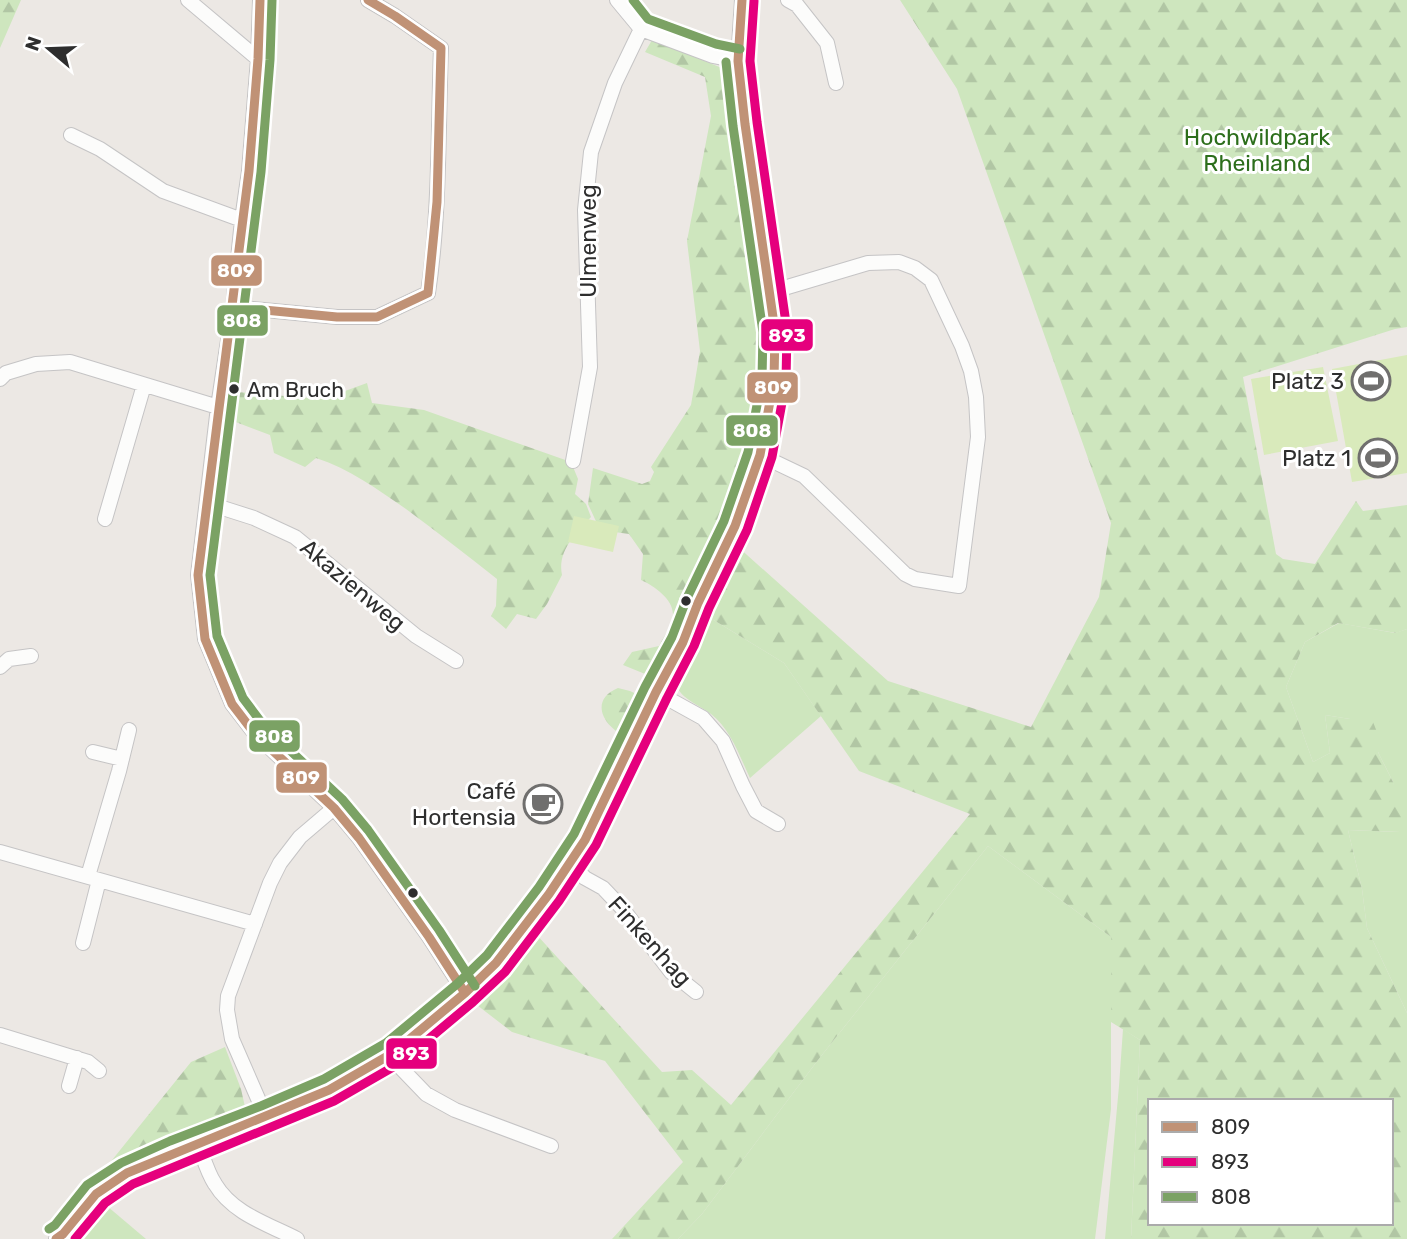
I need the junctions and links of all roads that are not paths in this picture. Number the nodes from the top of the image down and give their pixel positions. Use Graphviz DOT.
graph roads {
  1 [pos="188,0"];
  2 [pos="260,0"];
  3 [pos="368,0"];
  4 [pos="617,0"];
  5 [pos="742,0"];
  6 [pos="788,0"];
  7 [pos="641,29"];
  8 [pos="258,59"];
  9 [pos="738,61"];
  10 [pos="836,83"];
  11 [pos="71,135"];
  12 [pos="242,220"];
  13 [pos="769,290"];
  14 [pos="233,307"];
  15 [pos="0,379"];
  16 [pos="144,385"];
  17 [pos="218,407"];
  18 [pos="760,455"];
  19 [pos="573,461"];
  20 [pos="207,503"];
  21 [pos="105,519"];
  22 [pos="31,656"];
  23 [pos="456,661"];
  24 [pos="0,667"];
  25 [pos="656,692"];
  26 [pos="129,730"];
  27 [pos="93,752"];
  28 [pos="122,759"];
  29 [pos="334,808"];
  30 [pos="778,824"];
  31 [pos="0,852"];
  32 [pos="571,864"];
  33 [pos="94,878"];
  34 [pos="255,924"];
  35 [pos="83,943"];
  36 [pos="696,992"];
  37 [pos="465,993"];
  38 [pos="0,1035"];
  39 [pos="393,1053"];
  40 [pos="77,1058"];
  41 [pos="99,1071"];
  42 [pos="69,1086"];
  43 [pos="266,1117"];
  44 [pos="198,1143"];
  45 [pos="551,1146"];
  46 [pos="60,1237"];
  47 [pos="298,1239"];
  1 -- 8 [label="street"];
  2 -- 8 [label="street"];
  3 -- 14 [label="street"];
  4 -- 7 [label="street"];
  5 -- 9 [label="street"];
  6 -- 10 [label="street"];
  7 -- 9 [label="street"];
  7 -- 19 [label="street, Ulmenweg"];
  8 -- 12 [label="street"];
  9 -- 13 [label="street"];
  11 -- 12 [label="street"];
  12 -- 14 [label="street"];
  13 -- 18 [label="street"];
  13 -- 18 [label="street"];
  14 -- 17 [label="street"];
  15 -- 16 [label="street"];
  16 -- 17 [label="street"];
  16 -- 21 [label="street"];
  17 -- 20 [label="street"];
  18 -- 25 [label="street"];
  20 -- 23 [label="street, Akazienweg"];
  20 -- 29 [label="street"];
  22 -- 24 [label="street"];
  25 -- 30 [label="street"];
  25 -- 32 [label="street"];
  26 -- 28 [label="street"];
  27 -- 28 [label="street"];
  28 -- 33 [label="street"];
  29 -- 34 [label="street"];
  29 -- 37 [label="street"];
  31 -- 33 [label="street"];
  32 -- 36 [label="street, Finkenhag"];
  32 -- 37 [label="street"];
  33 -- 34 [label="street"];
  33 -- 35 [label="street"];
  34 -- 43 [label="street"];
  37 -- 39 [label="street"];
  38 -- 40 [label="street"];
  39 -- 43 [label="street"];
  39 -- 45 [label="street"];
  40 -- 41 [label="street"];
  40 -- 42 [label="street"];
  43 -- 44 [label="street"];
  44 -- 46 [label="street"];
  44 -- 47 [label="street"];
}
